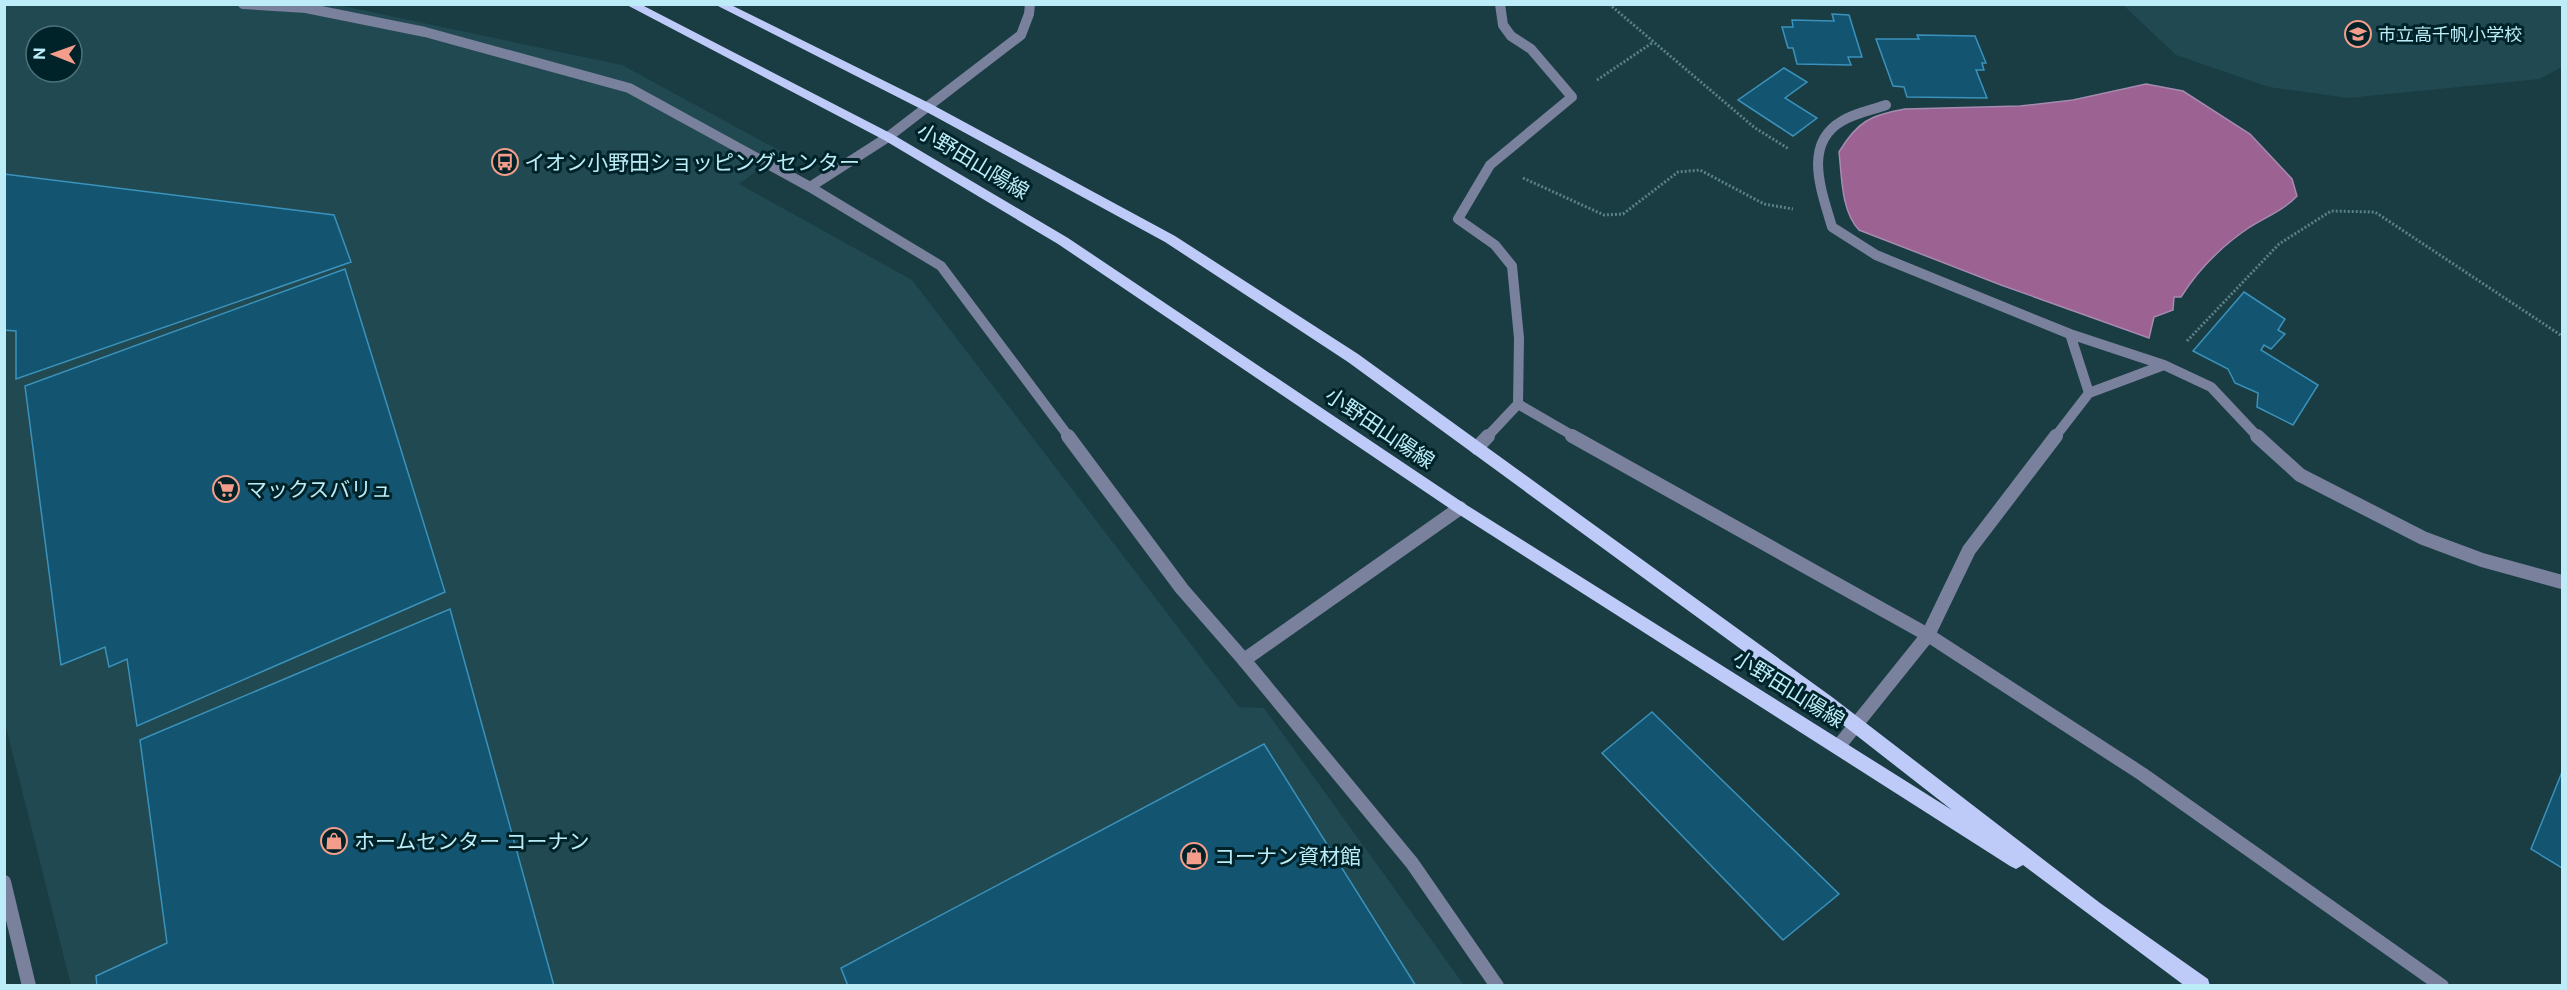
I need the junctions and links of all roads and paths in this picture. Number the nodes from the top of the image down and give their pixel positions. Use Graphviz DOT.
graph roads {
  1 [pos="243,4"];
  2 [pos="630,4"];
  3 [pos="719,4"];
  4 [pos="1030,4"];
  5 [pos="1500,4"];
  6 [pos="1609,4"];
  7 [pos="1652,43"];
  8 [pos="1572,97"];
  9 [pos="1886,105"];
  10 [pos="927,107"];
  11 [pos="888,137"];
  12 [pos="1815,160"];
  13 [pos="1490,165"];
  14 [pos="810,187"];
  15 [pos="1829,215"];
  16 [pos="2070,333"];
  17 [pos="2562,336"];
  18 [pos="2164,365"];
  19 [pos="2089,393"];
  20 [pos="1518,404"];
  21 [pos="1477,448"];
  22 [pos="1460,508"];
  23 [pos="2562,582"];
  24 [pos="1928,635"];
  25 [pos="1244,660"];
  26 [pos="1854,724"];
  27 [pos="1838,747"];
  28 [pos="4,882"];
  29 [pos="2094,909"];
  30 [pos="29,986"];
  31 [pos="1497,986"];
  32 [pos="2201,986"];
  33 [pos="2442,986"];
  1 -- 14 [label="street"];
  2 -- 11 [label="main road, 小野田山陽線"];
  3 -- 10 [label="main road, 小野田山陽線"];
  4 -- 10 [label="street"];
  5 -- 8 [label="street"];
  6 -- 7 [label="path"];
  7 -- 8 [label="path"];
  7 -- 12 [label="path"];
  8 -- 13 [label="street"];
  9 -- 12 [label="street"];
  10 -- 11 [label="street"];
  10 -- 21 [label="main road, 小野田山陽線"];
  11 -- 14 [label="street"];
  11 -- 22 [label="main road, 小野田山陽線"];
  12 -- 15 [label="street"];
  13 -- 15 [label="path"];
  13 -- 20 [label="street"];
  14 -- 25 [label="street"];
  15 -- 16 [label="street"];
  16 -- 18 [label="street"];
  16 -- 19 [label="street"];
  17 -- 18 [label="path"];
  18 -- 19 [label="street"];
  18 -- 23 [label="street"];
  19 -- 24 [label="street"];
  20 -- 21 [label="street"];
  20 -- 24 [label="street"];
  21 -- 26 [label="main road, 小野田山陽線"];
  22 -- 25 [label="street"];
  22 -- 27 [label="main road, 小野田山陽線"];
  24 -- 26 [label="street"];
  24 -- 33 [label="street"];
  25 -- 31 [label="street"];
  26 -- 27 [label="street"];
  26 -- 29 [label="main road, 小野田山陽線"];
  27 -- 29 [label="main road, 小野田山陽線"];
  28 -- 30 [label="street"];
  29 -- 32 [label="main road, 小野田山陽線"];
}
